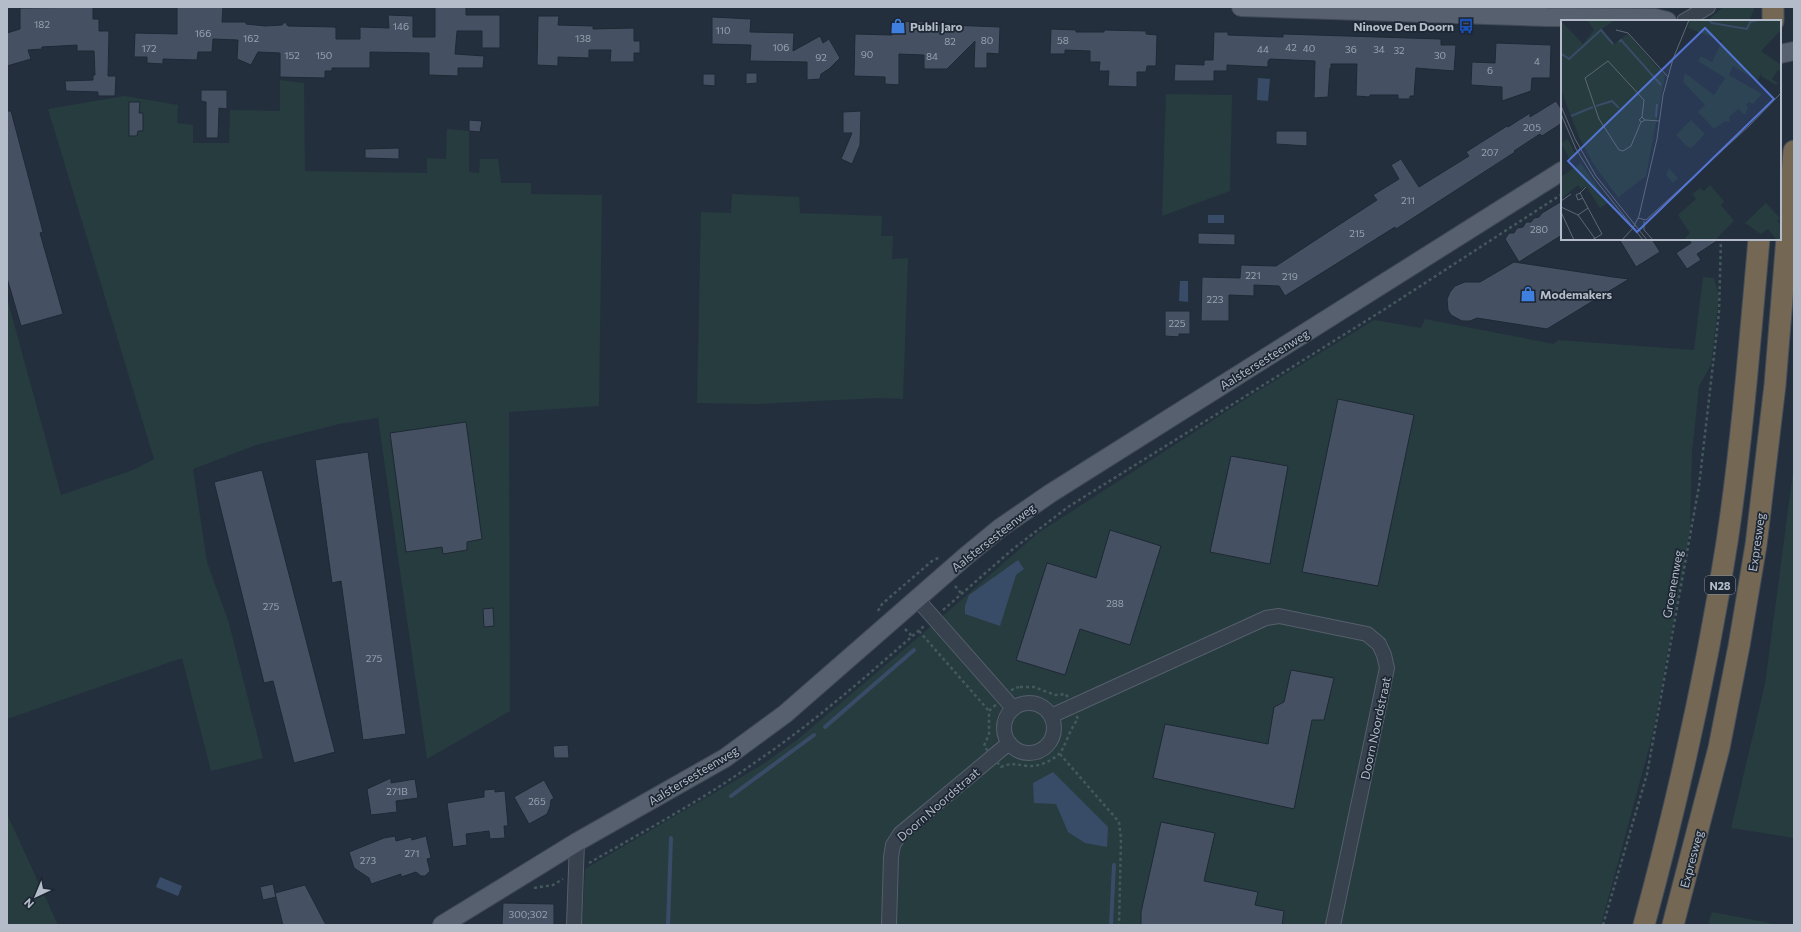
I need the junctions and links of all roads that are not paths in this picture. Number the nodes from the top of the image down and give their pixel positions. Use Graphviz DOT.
graph roads {
  1 [pos="1241,7"];
  2 [pos="1708,7"];
  3 [pos="1773,7"];
  4 [pos="1663,20"];
  5 [pos="1686,20"];
  6 [pos="1773,20"];
  7 [pos="1794,51"];
  8 [pos="1781,54"];
  9 [pos="1794,151"];
  10 [pos="1561,172"];
  11 [pos="1759,240"];
  12 [pos="918,600"];
  13 [pos="1008,703"];
  14 [pos="1051,716"];
  15 [pos="1009,743"];
  16 [pos="577,842"];
  17 [pos="442,925"];
  18 [pos="574,925"];
  19 [pos="889,925"];
  20 [pos="1333,925"];
  21 [pos="1644,925"];
  22 [pos="1673,925"];
  1 -- 4 [label="main road"];
  2 -- 5 [label="street"];
  3 -- 6 [label="highway"];
  7 -- 8 [label="main road"];
  9 -- 22 [label="highway, Expresweg / N28"];
  10 -- 12 [label="main road, Aalstersesteenweg"];
  11 -- 21 [label="highway, N28"];
  12 -- 13 [label="street"];
  12 -- 16 [label="main road, Aalstersesteenweg"];
  13 -- 14 [label="street"];
  13 -- 15 [label="street"];
  14 -- 15 [label="street"];
  14 -- 20 [label="street, Doorn Noordstraat"];
  15 -- 19 [label="street, Doorn Noordstraat"];
  16 -- 17 [label="main road, Aalstersesteenweg"];
  16 -- 18 [label="street"];
}
